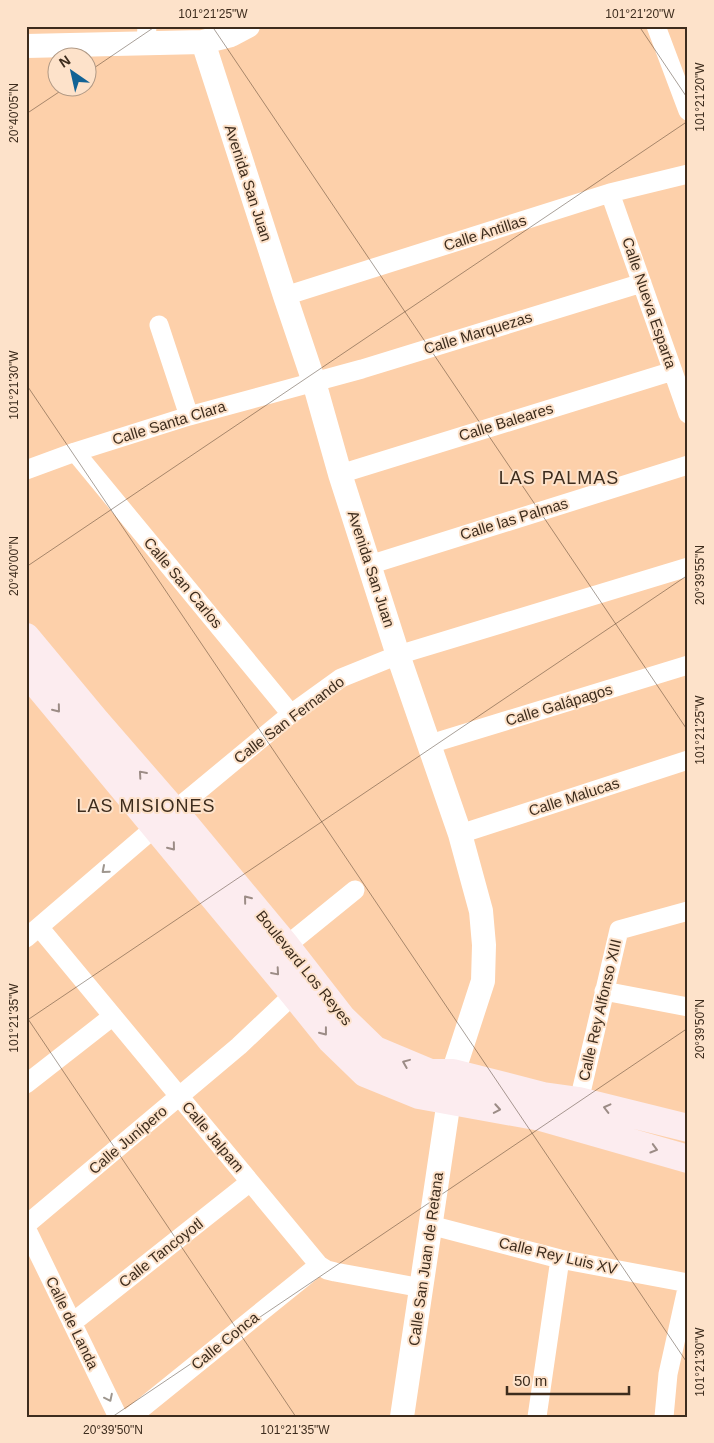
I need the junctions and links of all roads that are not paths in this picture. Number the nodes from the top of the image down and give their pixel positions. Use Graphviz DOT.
graph roads {
  1 [pos="248,26"];
  2 [pos="656,26"];
  3 [pos="147,34"];
  4 [pos="203,42"];
  5 [pos="26,46"];
  6 [pos="688,111"];
  7 [pos="688,174"];
  8 [pos="610,193"];
  9 [pos="642,283"];
  10 [pos="285,296"];
  11 [pos="159,325"];
  12 [pos="672,371"];
  13 [pos="314,382"];
  14 [pos="688,414"];
  15 [pos="189,416"];
  16 [pos="75,452"];
  17 [pos="688,465"];
  18 [pos="26,470"];
  19 [pos="340,474"];
  20 [pos="369,565"];
  21 [pos="688,567"];
  22 [pos="26,637"];
  23 [pos="398,655"];
  24 [pos="688,665"];
  25 [pos="26,671"];
  26 [pos="292,714"];
  27 [pos="430,744"];
  28 [pos="688,760"];
  29 [pos="165,818"];
  30 [pos="460,834"];
  31 [pos="355,890"];
  32 [pos="688,911"];
  33 [pos="33,933"];
  34 [pos="286,946"];
  35 [pos="604,991"];
  36 [pos="294,994"];
  37 [pos="688,1007"];
  38 [pos="112,1016"];
  39 [pos="453,1073"];
  40 [pos="26,1084"];
  41 [pos="180,1097"];
  42 [pos="449,1100"];
  43 [pos="579,1101"];
  44 [pos="688,1128"];
  45 [pos="688,1158"];
  46 [pos="250,1182"];
  47 [pos="430,1225"];
  48 [pos="26,1226"];
  49 [pos="560,1259"];
  50 [pos="319,1265"];
  51 [pos="688,1284"];
  52 [pos="422,1288"];
  53 [pos="72,1323"];
  54 [pos="118,1417"];
  55 [pos="132,1417"];
  56 [pos="402,1417"];
  57 [pos="537,1417"];
  58 [pos="664,1417"];
  1 -- 4 [label="street"];
  2 -- 6 [label="street"];
  3 -- 4 [label="street"];
  3 -- 5 [label="street"];
  4 -- 10 [label="street, Avenida San Juan"];
  7 -- 8 [label="street, Calle Antillas"];
  8 -- 9 [label="street, Calle Nueva Esparta"];
  8 -- 10 [label="street, Calle Antillas"];
  9 -- 12 [label="street, Calle Nueva Esparta"];
  9 -- 13 [label="street, Calle Marquezas"];
  10 -- 13 [label="street, Avenida San Juan"];
  11 -- 15 [label="street"];
  12 -- 14 [label="street, Calle Nueva Esparta"];
  12 -- 19 [label="street, Calle Baleares"];
  13 -- 15 [label="street, Calle Santa Clara"];
  13 -- 19 [label="street, Avenida San Juan"];
  15 -- 16 [label="street, Calle Santa Clara"];
  16 -- 18 [label="street, Calle Santa Clara"];
  16 -- 26 [label="street, Calle San Carlos"];
  17 -- 20 [label="street, Calle las Palmas"];
  19 -- 20 [label="street, Avenida San Juan"];
  20 -- 23 [label="street, Avenida San Juan"];
  21 -- 23 [label="street, Calle San Fernando"];
  29 -- 22 [label="main road, Boulevard Los Reyes, one-way"];
  23 -- 26 [label="street, Calle San Fernando"];
  23 -- 27 [label="street, Avenida San Juan"];
  24 -- 27 [label="street, Calle Galápagos"];
  25 -- 29 [label="main road, Boulevard Los Reyes, one-way"];
  26 -- 29 [label="street, Calle San Fernando"];
  27 -- 30 [label="street, Avenida San Juan"];
  28 -- 30 [label="street, Calle Malucas"];
  29 -- 33 [label="street, Calle San Fernando, one-way"];
  34 -- 29 [label="main road, Boulevard Los Reyes, one-way"];
  29 -- 36 [label="main road, Boulevard Los Reyes, one-way"];
  30 -- 39 [label="street, Avenida San Juan"];
  31 -- 34 [label="street"];
  32 -- 35 [label="street, Calle Rey Alfonso XIII"];
  33 -- 38 [label="street, Calle Jalpam"];
  39 -- 34 [label="main road, Boulevard Los Reyes, one-way"];
  35 -- 37 [label="street"];
  35 -- 43 [label="street, Calle Rey Alfonso XIII"];
  36 -- 41 [label="street, Calle Junípero"];
  36 -- 42 [label="main road, Boulevard Los Reyes, one-way"];
  38 -- 40 [label="street"];
  38 -- 41 [label="street, Calle Jalpam"];
  39 -- 42 [label="street, Avenida San Juan"];
  39 -- 43 [label="main road, Boulevard Los Reyes"];
  41 -- 46 [label="street, Calle Jalpam"];
  41 -- 48 [label="street, Calle Junípero"];
  42 -- 45 [label="main road, Boulevard Los Reyes, one-way"];
  42 -- 47 [label="street, Calle San Juan de Retana"];
  44 -- 43 [label="main road, Boulevard Los Reyes, one-way"];
  46 -- 50 [label="street, Calle Jalpam"];
  46 -- 53 [label="street, Calle Tancoyotl"];
  47 -- 49 [label="street, Calle Rey Luis XV"];
  47 -- 52 [label="street, Calle San Juan de Retana"];
  48 -- 53 [label="street, Calle de Landa"];
  49 -- 51 [label="street, Calle Rey Luis XV"];
  49 -- 57 [label="street"];
  50 -- 52 [label="street"];
  50 -- 55 [label="street, Calle Conca"];
  51 -- 58 [label="street"];
  52 -- 56 [label="street, Calle San Juan de Retana"];
  53 -- 54 [label="street, Calle de Landa, one-way"];
}
